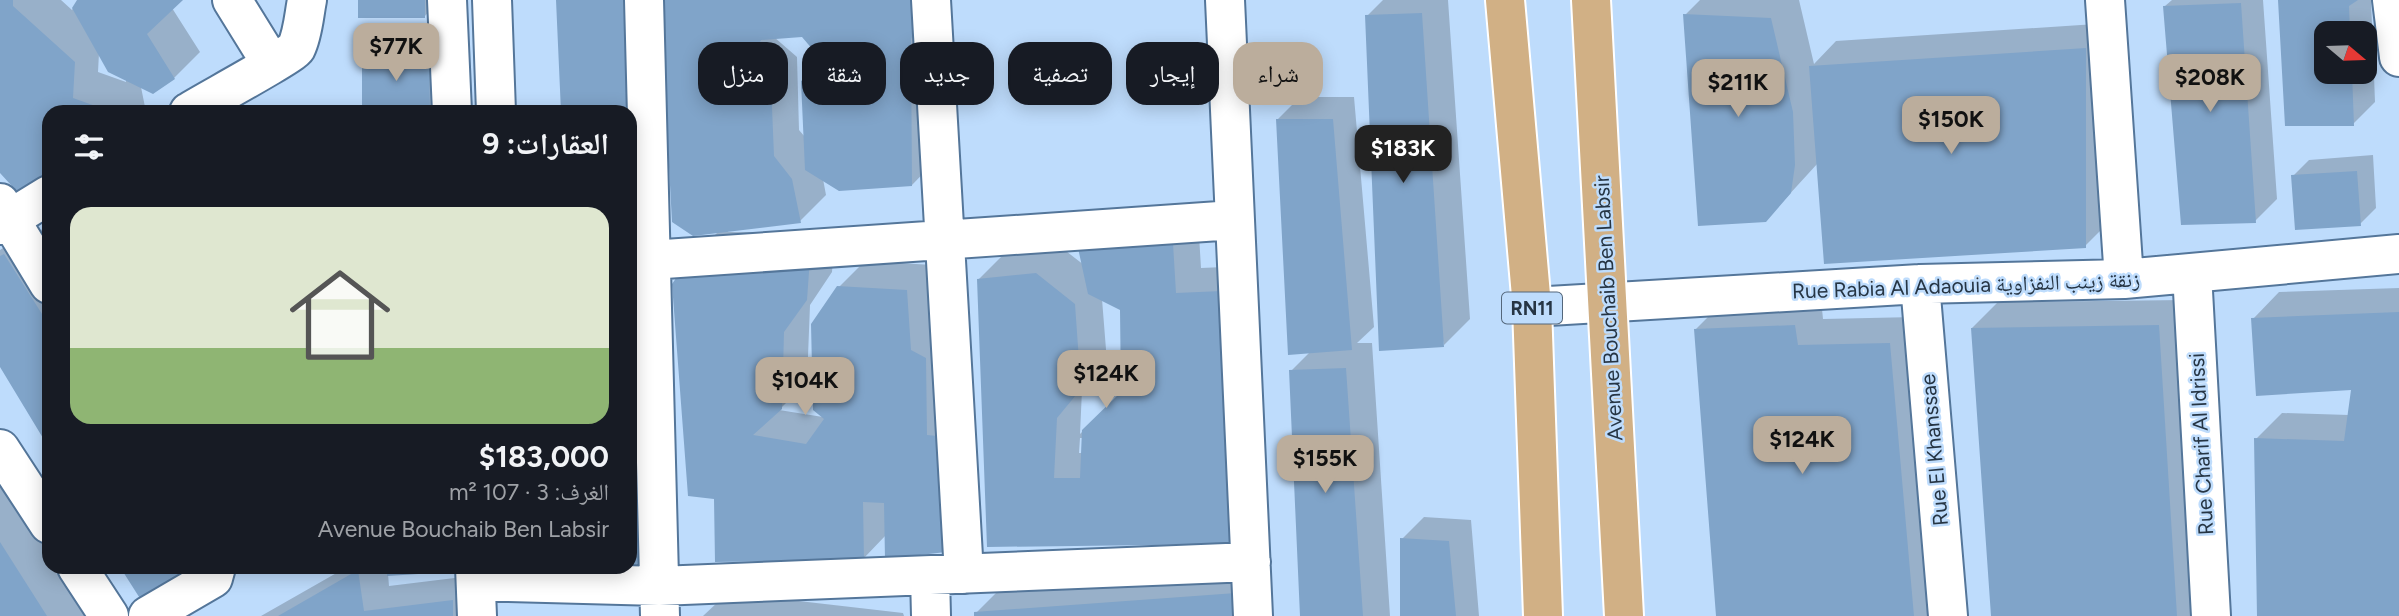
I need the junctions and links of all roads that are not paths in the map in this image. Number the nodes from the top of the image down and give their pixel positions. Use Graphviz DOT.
graph roads {
  1 [pos="232,0"];
  2 [pos="307,0"];
  3 [pos="447,0"];
  4 [pos="492,0"];
  5 [pos="644,0"];
  6 [pos="931,0"];
  7 [pos="1225,0"];
  8 [pos="1505,0"];
  9 [pos="1591,0"];
  10 [pos="2105,0"];
  11 [pos="2392,0"];
  12 [pos="2399,57"];
  13 [pos="271,63"];
  14 [pos="201,105"];
  15 [pos="453,105"];
  16 [pos="496,105"];
  17 [pos="42,198"];
  18 [pos="3,216"];
  19 [pos="1234,220"];
  20 [pos="944,238"];
  21 [pos="2399,254"];
  22 [pos="650,260"];
  23 [pos="2192,273"];
  24 [pos="42,274"];
  25 [pos="2124,279"];
  26 [pos="1920,284"];
  27 [pos="1609,302"];
  28 [pos="1532,307"];
  29 [pos="0,449"];
  30 [pos="42,513"];
  31 [pos="1251,562"];
  32 [pos="82,574"];
  33 [pos="214,574"];
  34 [pos="947,575"];
  35 [pos="476,588"];
  36 [pos="514,589"];
  37 [pos="659,601"];
  38 [pos="109,616"];
  39 [pos="148,616"];
  40 [pos="931,616"];
  41 [pos="1253,616"];
  42 [pos="1543,616"];
  43 [pos="1625,616"];
  44 [pos="1948,616"];
  45 [pos="2211,616"];
  1 -- 13 [label="street"];
  2 -- 13 [label="street"];
  3 -- 15 [label="street"];
  4 -- 16 [label="street"];
  5 -- 22 [label="street"];
  6 -- 20 [label="street"];
  7 -- 19 [label="street"];
  8 -- 28 [label="main road, RN11"];
  9 -- 27 [label="main road, Avenue Bouchaib Ben Labsir"];
  10 -- 25 [label="street"];
  11 -- 12 [label="street"];
  13 -- 14 [label="street"];
  17 -- 18 [label="street"];
  18 -- 24 [label="street"];
  19 -- 20 [label="street"];
  19 -- 31 [label="street"];
  20 -- 22 [label="street"];
  20 -- 34 [label="street"];
  21 -- 23 [label="street, Rue Rabia Al Adaouia زنقة زينب النفزاوية"];
  22 -- 37 [label="street"];
  23 -- 25 [label="street, Rue Rabia Al Adaouia زنقة زينب النفزاوية"];
  23 -- 45 [label="street, Rue Charif Al Idrissi"];
  25 -- 26 [label="street, Rue Rabia Al Adaouia زنقة زينب النفزاوية"];
  26 -- 27 [label="street, Rue Rabia Al Adaouia زنقة زينب النفزاوية"];
  26 -- 44 [label="street, Rue El Khanssae"];
  27 -- 28 [label="street, Rue Rabia Al Adaouia زنقة زينب النفزاوية"];
  27 -- 43 [label="main road, Avenue Bouchaib Ben Labsir"];
  28 -- 42 [label="main road, RN11"];
  29 -- 30 [label="street"];
  31 -- 34 [label="street"];
  31 -- 41 [label="street"];
  32 -- 38 [label="street"];
  33 -- 39 [label="street"];
  34 -- 37 [label="street"];
  34 -- 40 [label="street"];
  35 -- 36 [label="street"];
  36 -- 37 [label="street"];
}
